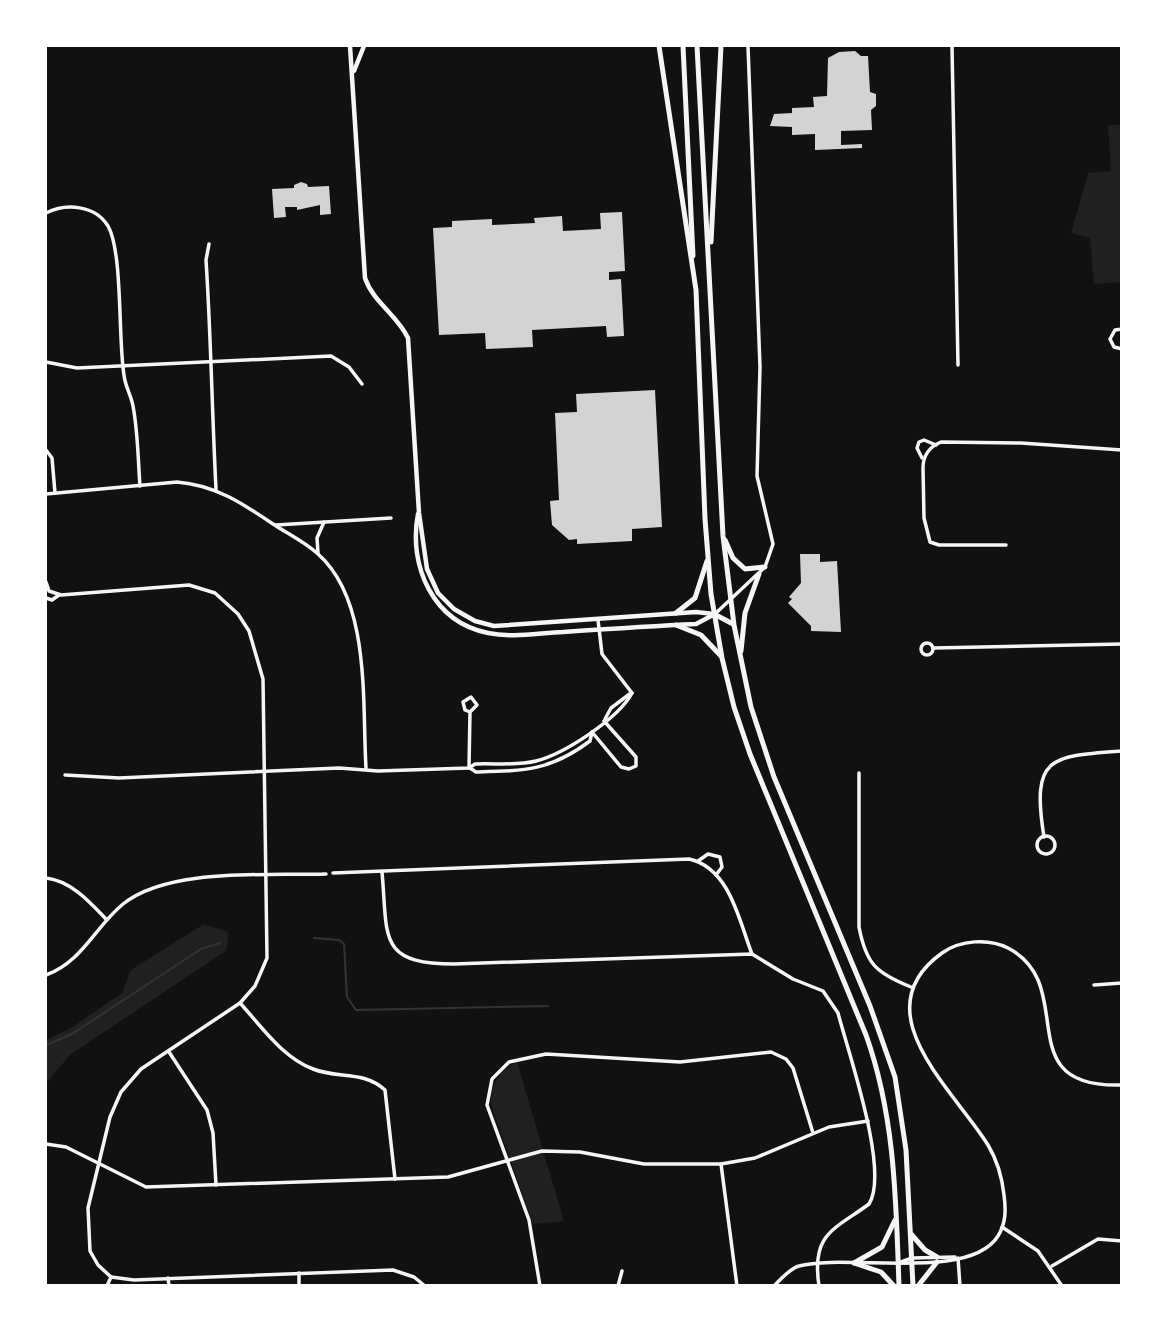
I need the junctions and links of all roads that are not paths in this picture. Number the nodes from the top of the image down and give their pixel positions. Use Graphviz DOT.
graph roads {
  1 [pos="350,46"];
  2 [pos="363,46"];
  3 [pos="659,46"];
  4 [pos="683,46"];
  5 [pos="697,46"];
  6 [pos="721,46"];
  7 [pos="748,46"];
  8 [pos="952,46"];
  9 [pos="354,72"];
  10 [pos="46,213"];
  11 [pos="209,244"];
  12 [pos="693,263"];
  13 [pos="709,269"];
  14 [pos="1122,329"];
  15 [pos="1122,349"];
  16 [pos="213,361"];
  17 [pos="47,364"];
  18 [pos="958,365"];
  19 [pos="122,366"];
  20 [pos="362,384"];
  21 [pos="936,444"];
  22 [pos="46,450"];
  23 [pos="1122,450"];
  24 [pos="923,459"];
  25 [pos="141,486"];
  26 [pos="216,489"];
  27 [pos="55,493"];
  28 [pos="46,494"];
  29 [pos="419,513"];
  30 [pos="391,518"];
  31 [pos="324,522"];
  32 [pos="274,525"];
  33 [pos="723,536"];
  34 [pos="1122,543"];
  35 [pos="1006,545"];
  36 [pos="1122,550"];
  37 [pos="318,553"];
  38 [pos="708,558"];
  39 [pos="765,567"];
  40 [pos="758,574"];
  41 [pos="46,582"];
  42 [pos="59,595"];
  43 [pos="46,598"];
  44 [pos="730,601"];
  45 [pos="676,613"];
  46 [pos="714,614"];
  47 [pos="598,620"];
  48 [pos="676,625"];
  49 [pos="734,625"];
  50 [pos="599,630"];
  51 [pos="1122,644"];
  52 [pos="933,648"];
  53 [pos="722,658"];
  54 [pos="741,661"];
  55 [pos="470,712"];
  56 [pos="604,721"];
  57 [pos="592,732"];
  58 [pos="1122,751"];
  59 [pos="469,768"];
  60 [pos="366,769"];
  61 [pos="263,773"];
  62 [pos="859,773"];
  63 [pos="65,775"];
  64 [pos="1044,836"];
  65 [pos="698,861"];
  66 [pos="382,872"];
  67 [pos="333,873"];
  68 [pos="326,874"];
  69 [pos="716,874"];
  70 [pos="266,876"];
  71 [pos="46,878"];
  72 [pos="106,919"];
  73 [pos="752,954"];
  74 [pos="46,975"];
  75 [pos="1122,983"];
  76 [pos="1094,985"];
  77 [pos="911,988"];
  78 [pos="240,1003"];
  79 [pos="169,1052"];
  80 [pos="1122,1085"];
  81 [pos="868,1121"];
  82 [pos="813,1133"];
  83 [pos="46,1144"];
  84 [pos="507,1163"];
  85 [pos="721,1164"];
  86 [pos="97,1165"];
  87 [pos="395,1179"];
  88 [pos="216,1185"];
  89 [pos="896,1217"];
  90 [pos="1002,1227"];
  91 [pos="910,1233"];
  92 [pos="1122,1241"];
  93 [pos="958,1258"];
  94 [pos="937,1259"];
  95 [pos="912,1261"];
  96 [pos="898,1262"];
  97 [pos="854,1264"];
  98 [pos="818,1265"];
  99 [pos="1052,1266"];
  100 [pos="622,1271"];
  101 [pos="299,1273"];
  102 [pos="111,1277"];
  103 [pos="168,1278"];
  104 [pos="107,1286"];
  105 [pos="169,1286"];
  106 [pos="299,1286"];
  107 [pos="425,1286"];
  108 [pos="540,1286"];
  109 [pos="618,1286"];
  110 [pos="737,1286"];
  111 [pos="774,1286"];
  112 [pos="820,1286"];
  113 [pos="894,1286"];
  114 [pos="899,1286"];
  115 [pos="916,1286"];
  116 [pos="960,1286"];
  117 [pos="1062,1286"];
  1 -- 9 [label="street"];
  2 -- 9 [label="street"];
  3 -- 12 [label="highway"];
  4 -- 12 [label="highway"];
  5 -- 13 [label="highway"];
  6 -- 13 [label="highway"];
  7 -- 39 [label="street"];
  8 -- 18 [label="street"];
  9 -- 29 [label="street"];
  10 -- 19 [label="street"];
  11 -- 16 [label="street"];
  12 -- 38 [label="highway"];
  13 -- 33 [label="highway"];
  14 -- 15 [label="street"];
  16 -- 19 [label="street"];
  16 -- 20 [label="street"];
  16 -- 26 [label="street"];
  17 -- 19 [label="street"];
  19 -- 25 [label="street"];
  21 -- 23 [label="street"];
  21 -- 24 [label="street"];
  21 -- 24 [label="street"];
  22 -- 27 [label="street"];
  24 -- 35 [label="street"];
  25 -- 26 [label="street"];
  25 -- 27 [label="street"];
  26 -- 32 [label="street"];
  27 -- 28 [label="street"];
  29 -- 47 [label="street"];
  29 -- 50 [label="street"];
  30 -- 31 [label="street"];
  31 -- 32 [label="street"];
  31 -- 37 [label="street"];
  32 -- 37 [label="street"];
  33 -- 39 [label="highway"];
  33 -- 44 [label="highway"];
  34 -- 36 [label="street"];
  37 -- 60 [label="street"];
  38 -- 45 [label="highway"];
  38 -- 46 [label="highway"];
  39 -- 40 [label="street"];
  40 -- 44 [label="street"];
  40 -- 54 [label="highway"];
  41 -- 42 [label="street"];
  42 -- 43 [label="street"];
  42 -- 61 [label="street"];
  44 -- 46 [label="street"];
  44 -- 49 [label="highway"];
  45 -- 46 [label="street"];
  45 -- 47 [label="street"];
  46 -- 48 [label="street"];
  46 -- 49 [label="highway"];
  46 -- 53 [label="highway"];
  47 -- 50 [label="street"];
  48 -- 50 [label="street"];
  48 -- 53 [label="highway"];
  49 -- 54 [label="highway"];
  50 -- 56 [label="street"];
  51 -- 52 [label="street"];
  53 -- 89 [label="highway"];
  54 -- 91 [label="highway"];
  55 -- 55 [label="street"];
  55 -- 59 [label="street"];
  56 -- 57 [label="street"];
  56 -- 57 [label="street"];
  57 -- 59 [label="street"];
  57 -- 59 [label="street"];
  58 -- 64 [label="street"];
  59 -- 60 [label="street"];
  60 -- 61 [label="street"];
  61 -- 63 [label="street"];
  61 -- 70 [label="street"];
  62 -- 77 [label="street"];
  64 -- 64 [label="street"];
  65 -- 66 [label="street"];
  65 -- 69 [label="street"];
  65 -- 69 [label="street"];
  66 -- 67 [label="street"];
  66 -- 73 [label="street"];
  68 -- 70 [label="street"];
  69 -- 73 [label="street"];
  70 -- 72 [label="street"];
  70 -- 78 [label="street"];
  71 -- 72 [label="street"];
  72 -- 74 [label="street"];
  73 -- 81 [label="street"];
  75 -- 76 [label="street"];
  77 -- 80 [label="street"];
  77 -- 90 [label="street"];
  78 -- 79 [label="street"];
  78 -- 87 [label="street"];
  79 -- 86 [label="street"];
  79 -- 88 [label="street"];
  81 -- 82 [label="street"];
  81 -- 98 [label="street"];
  82 -- 84 [label="street"];
  82 -- 85 [label="street"];
  83 -- 86 [label="street"];
  84 -- 85 [label="street"];
  84 -- 87 [label="street"];
  84 -- 108 [label="street"];
  85 -- 110 [label="street"];
  86 -- 88 [label="street"];
  86 -- 102 [label="street"];
  87 -- 88 [label="street"];
  89 -- 96 [label="highway"];
  89 -- 97 [label="highway"];
  90 -- 93 [label="street"];
  90 -- 99 [label="street"];
  91 -- 94 [label="highway"];
  91 -- 95 [label="highway"];
  92 -- 99 [label="street"];
  93 -- 94 [label="street"];
  93 -- 116 [label="street"];
  94 -- 95 [label="street"];
  94 -- 115 [label="highway"];
  95 -- 96 [label="street"];
  95 -- 115 [label="highway"];
  96 -- 97 [label="street"];
  96 -- 114 [label="highway"];
  97 -- 98 [label="street"];
  97 -- 113 [label="highway"];
  98 -- 111 [label="street"];
  98 -- 112 [label="street"];
  99 -- 117 [label="street"];
  100 -- 109 [label="street"];
  101 -- 103 [label="street"];
  101 -- 106 [label="street"];
  101 -- 107 [label="street"];
  102 -- 103 [label="street"];
  102 -- 104 [label="street"];
  103 -- 105 [label="street"];
}
